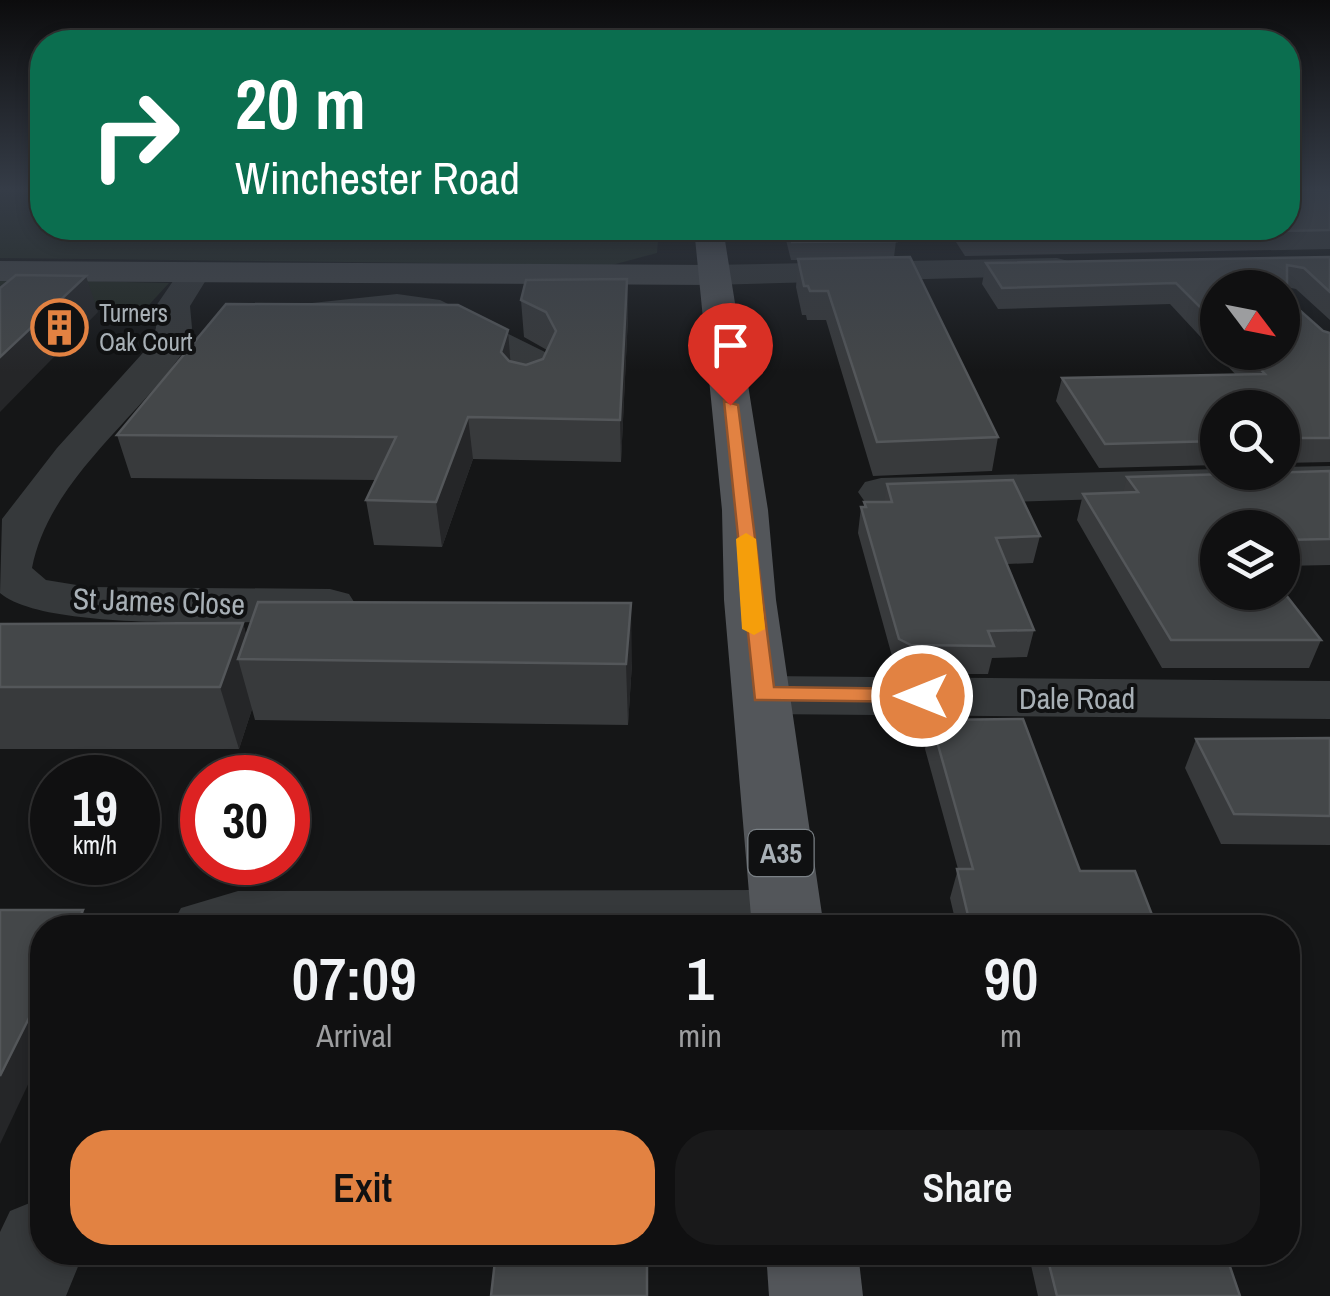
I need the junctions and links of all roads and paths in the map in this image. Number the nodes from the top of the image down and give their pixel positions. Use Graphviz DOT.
graph roads {
  1 [pos="709,249"];
  2 [pos="710,249"];
  3 [pos="720,249"];
  4 [pos="1091,268"];
  5 [pos="0,271"];
  6 [pos="195,272"];
  7 [pos="632,275"];
  8 [pos="281,317"];
  9 [pos="718,317"];
  10 [pos="528,390"];
  11 [pos="1330,479"];
  12 [pos="881,492"];
  13 [pos="382,606"];
  14 [pos="763,695"];
  15 [pos="1330,700"];
  16 [pos="787,915"];
  17 [pos="33,1265"];
  18 [pos="813,1265"];
  19 [pos="20,1296"];
  20 [pos="816,1296"];
  1 -- 7 [label="street"];
  2 -- 9 [label="main road, A35"];
  3 -- 4 [label="street"];
  5 -- 6 [label="street"];
  6 -- 7 [label="street"];
  6 -- 13 [label="street, St James Close"];
  7 -- 9 [label="street"];
  8 -- 10 [label="street"];
  9 -- 14 [label="main road, A35"];
  11 -- 12 [label="street"];
  14 -- 15 [label="street, Dale Road"];
  14 -- 16 [label="main road, A35"];
  17 -- 19 [label="street"];
  18 -- 20 [label="main road"];
}
